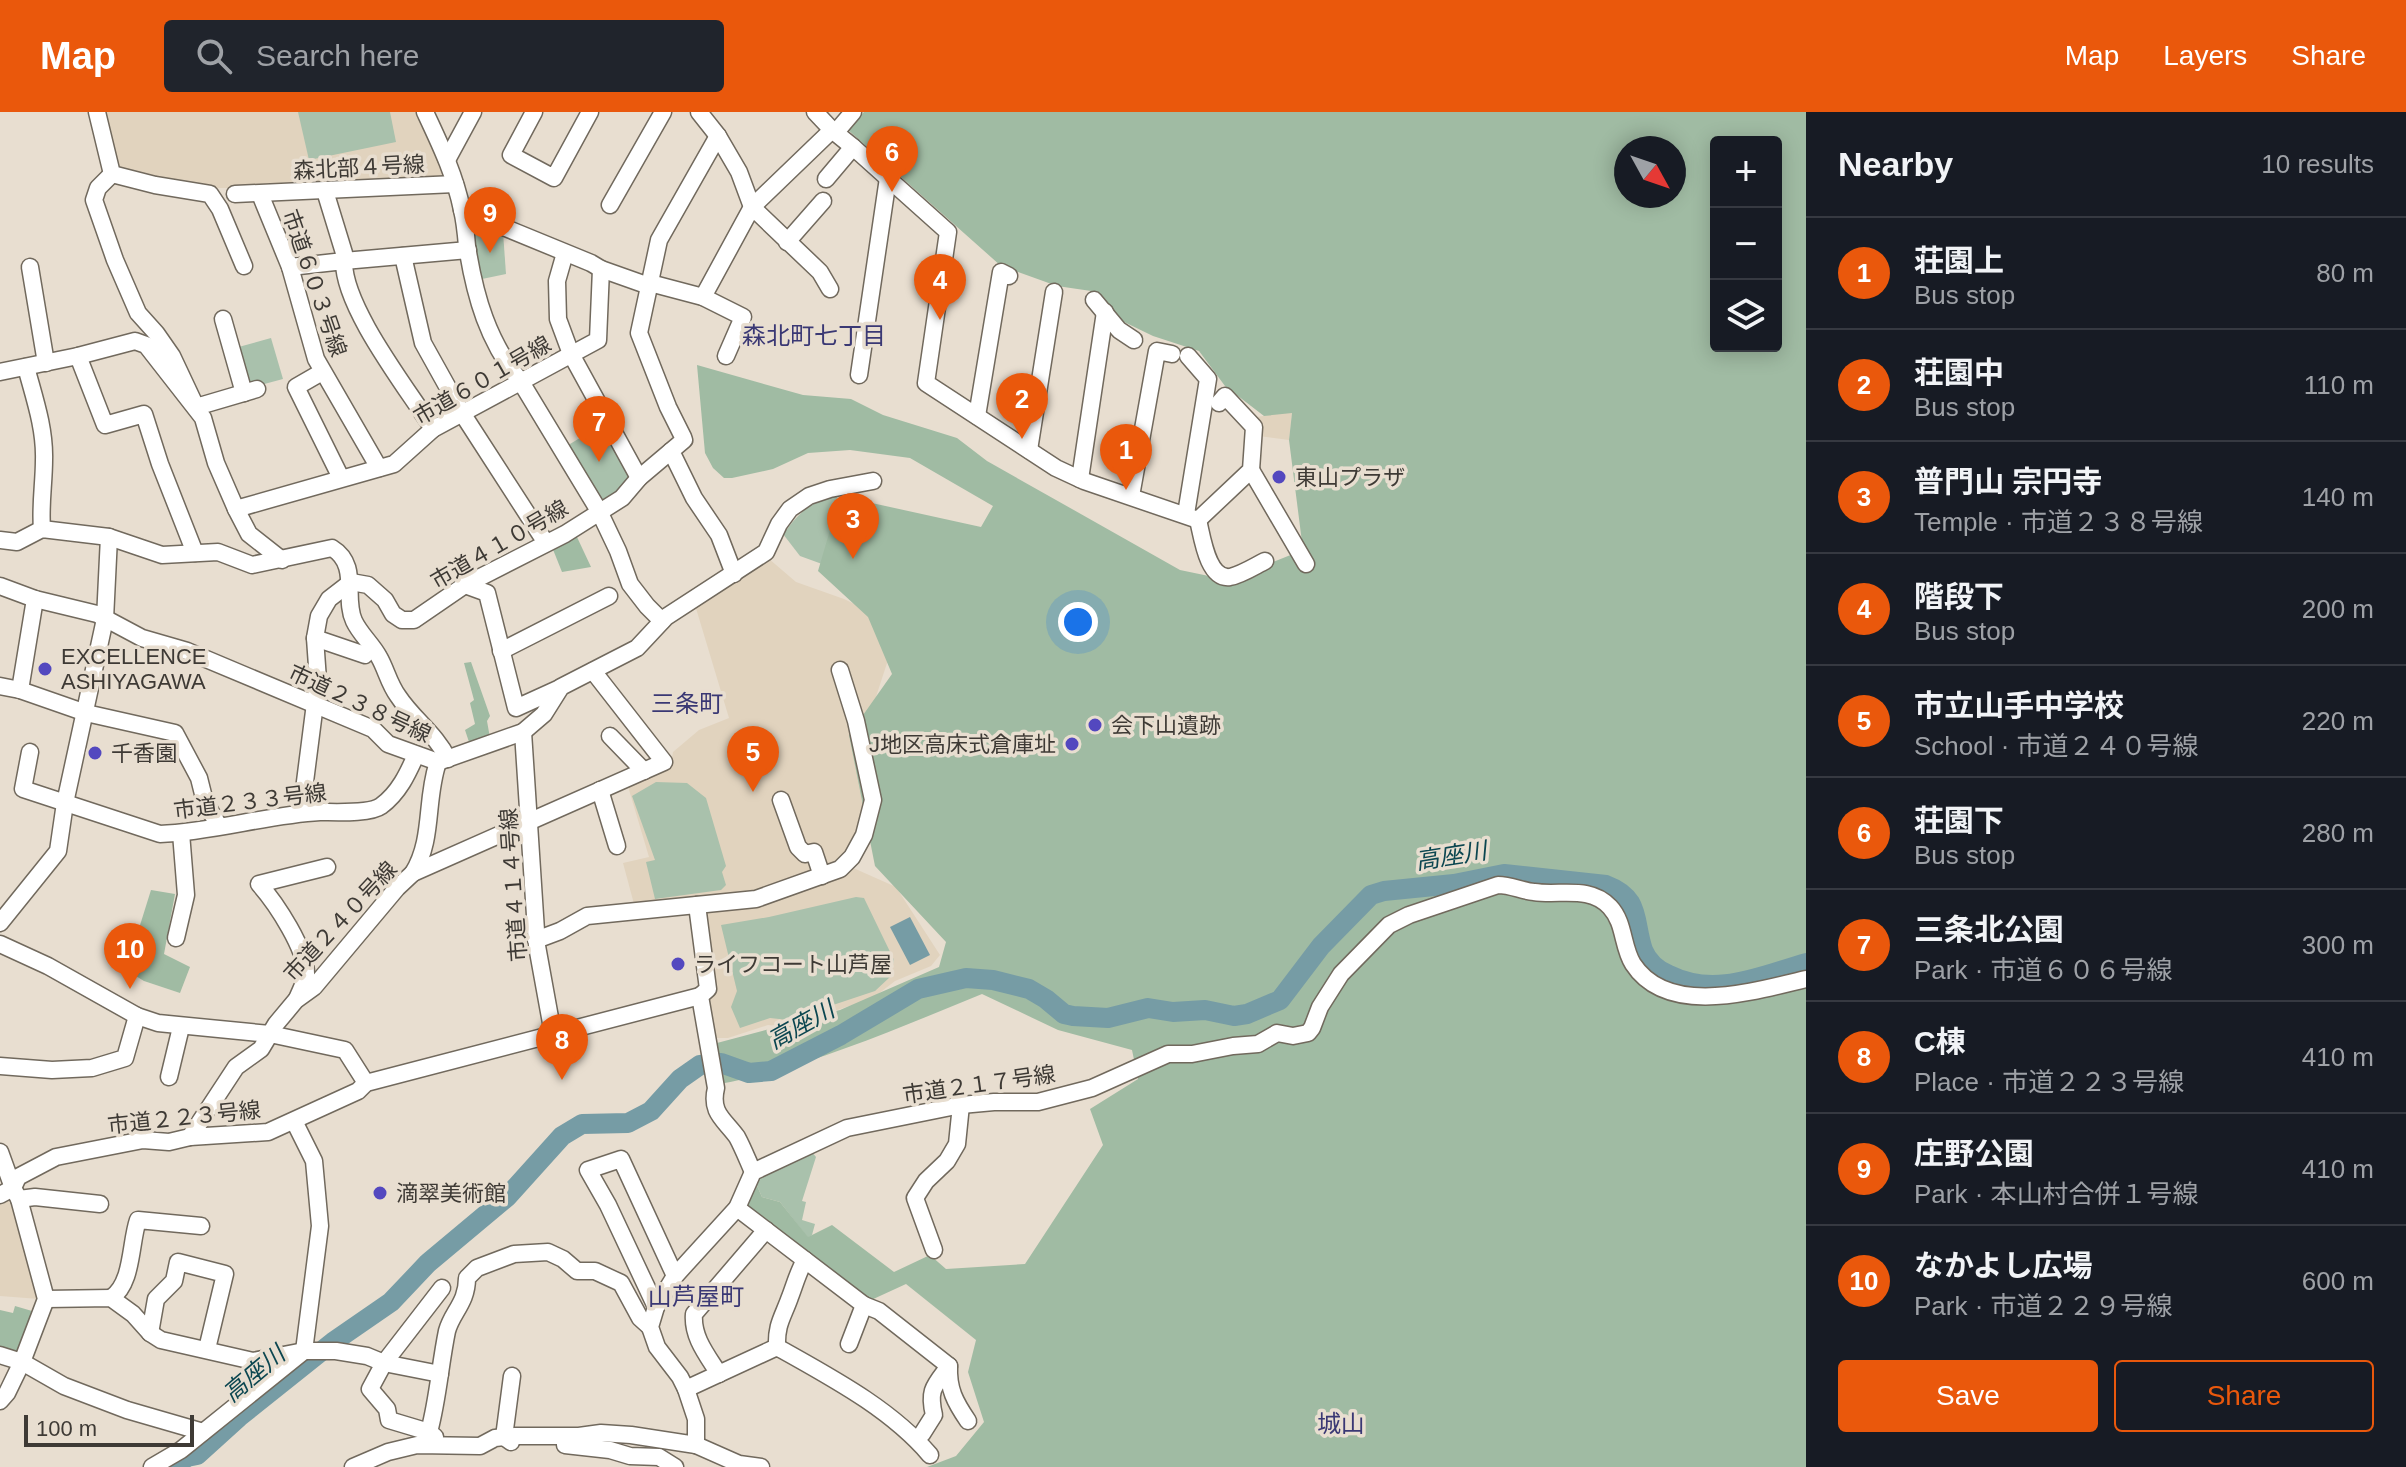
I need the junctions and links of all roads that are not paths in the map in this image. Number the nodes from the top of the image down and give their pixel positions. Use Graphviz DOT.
graph roads {
  1 [pos="97,112"];
  2 [pos="425,112"];
  3 [pos="473,112"];
  4 [pos="534,112"];
  5 [pos="590,112"];
  6 [pos="663,112"];
  7 [pos="699,112"];
  8 [pos="815,112"];
  9 [pos="853,112"];
  10 [pos="834,131"];
  11 [pos="718,136"];
  12 [pos="853,147"];
  13 [pos="447,160"];
  14 [pos="112,174"];
  15 [pos="888,178"];
  16 [pos="826,179"];
  17 [pos="455,184"];
  18 [pos="325,191"];
  19 [pos="235,194"];
  20 [pos="260,194"];
  21 [pos="823,201"];
  22 [pos="610,205"];
  23 [pos="752,207"];
  24 [pos="462,210"];
  25 [pos="787,242"];
  26 [pos="468,250"];
  27 [pos="565,253"];
  28 [pos="403,256"];
  29 [pos="344,261"];
  30 [pos="244,266"];
  31 [pos="30,267"];
  32 [pos="290,267"];
  33 [pos="601,269"];
  34 [pos="1009,276"];
  35 [pos="649,285"];
  36 [pos="830,289"];
  37 [pos="1055,292"];
  38 [pos="703,297"];
  39 [pos="223,319"];
  40 [pos="1134,340"];
  41 [pos="571,354"];
  42 [pos="78,356"];
  43 [pos="726,356"];
  44 [pos="46,363"];
  45 [pos="26,367"];
  46 [pos="0,372"];
  47 [pos="322,372"];
  48 [pos="859,375"];
  49 [pos="521,382"];
  50 [pos="1219,403"];
  51 [pos="196,407"];
  52 [pos="462,413"];
  53 [pos="977,416"];
  54 [pos="433,429"];
  55 [pos="1029,450"];
  56 [pos="671,451"];
  57 [pos="379,468"];
  58 [pos="1251,470"];
  59 [pos="341,478"];
  60 [pos="639,478"];
  61 [pos="1080,479"];
  62 [pos="866,481"];
  63 [pos="1131,496"];
  64 [pos="236,509"];
  65 [pos="599,511"];
  66 [pos="1192,517"];
  67 [pos="42,529"];
  68 [pos="109,537"];
  69 [pos="0,540"];
  70 [pos="546,543"];
  71 [pos="195,553"];
  72 [pos="282,560"];
  73 [pos="1265,561"];
  74 [pos="1306,564"];
  75 [pos="734,574"];
  76 [pos="351,582"];
  77 [pos="465,585"];
  78 [pos="0,586"];
  79 [pos="609,596"];
  80 [pos="35,599"];
  81 [pos="105,619"];
  82 [pos="662,621"];
  83 [pos="315,638"];
  84 [pos="501,651"];
  85 [pos="365,655"];
  86 [pos="840,670"];
  87 [pos="593,671"];
  88 [pos="0,686"];
  89 [pos="561,687"];
  90 [pos="20,690"];
  91 [pos="315,705"];
  92 [pos="86,713"];
  93 [pos="523,732"];
  94 [pos="610,736"];
  95 [pos="30,752"];
  96 [pos="416,755"];
  97 [pos="443,761"];
  98 [pos="644,771"];
  99 [pos="600,790"];
  100 [pos="781,800"];
  101 [pos="65,803"];
  102 [pos="301,813"];
  103 [pos="530,821"];
  104 [pos="219,826"];
  105 [pos="181,833"];
  106 [pos="617,846"];
  107 [pos="327,867"];
  108 [pos="413,873"];
  109 [pos="822,876"];
  110 [pos="697,905"];
  111 [pos="0,923"];
  112 [pos="176,938"];
  113 [pos="536,940"];
  114 [pos="0,944"];
  115 [pos="1806,979"];
  116 [pos="700,996"];
  117 [pos="296,1000"];
  118 [pos="137,1016"];
  119 [pos="181,1027"];
  120 [pos="270,1034"];
  121 [pos="553,1034"];
  122 [pos="0,1066"];
  123 [pos="169,1077"];
  124 [pos="366,1083"];
  125 [pos="961,1105"];
  126 [pos="294,1121"];
  127 [pos="190,1137"];
  128 [pos="0,1152"];
  129 [pos="753,1172"];
  130 [pos="11,1194"];
  131 [pos="100,1204"];
  132 [pos="737,1208"];
  133 [pos="201,1226"];
  134 [pos="766,1230"];
  135 [pos="934,1250"];
  136 [pos="805,1260"];
  137 [pos="675,1276"];
  138 [pos="111,1298"];
  139 [pos="46,1299"];
  140 [pos="864,1305"];
  141 [pos="656,1307"];
  142 [pos="650,1327"];
  143 [pos="150,1333"];
  144 [pos="849,1344"];
  145 [pos="777,1347"];
  146 [pos="207,1349"];
  147 [pos="308,1352"];
  148 [pos="0,1355"];
  149 [pos="22,1362"];
  150 [pos="384,1363"];
  151 [pos="952,1368"];
  152 [pos="440,1374"];
  153 [pos="719,1374"];
  154 [pos="512,1376"];
  155 [pos="686,1389"];
  156 [pos="0,1401"];
  157 [pos="968,1421"];
  158 [pos="203,1432"];
  159 [pos="429,1432"];
  160 [pos="922,1434"];
  161 [pos="504,1437"];
  162 [pos="460,1444"];
  163 [pos="696,1445"];
  164 [pos="930,1455"];
  165 [pos="161,1466"];
  166 [pos="353,1467"];
  167 [pos="675,1467"];
  168 [pos="761,1467"];
  1 -- 14 [label="street"];
  2 -- 13 [label="street, 森北部４号線"];
  3 -- 13 [label="street"];
  4 -- 5 [label="street"];
  6 -- 22 [label="street"];
  7 -- 11 [label="street"];
  8 -- 10 [label="street"];
  9 -- 10 [label="street"];
  10 -- 12 [label="street"];
  10 -- 23 [label="street"];
  11 -- 23 [label="street"];
  11 -- 35 [label="street"];
  12 -- 15 [label="street"];
  12 -- 16 [label="street"];
  13 -- 17 [label="street, 森北部４号線"];
  14 -- 30 [label="street"];
  14 -- 51 [label="street"];
  15 -- 48 [label="street"];
  15 -- 53 [label="street"];
  17 -- 18 [label="street, 森北部４号線"];
  17 -- 24 [label="street"];
  18 -- 20 [label="street, 森北部４号線"];
  18 -- 29 [label="street"];
  19 -- 20 [label="street, 森北部４号線"];
  20 -- 32 [label="street, 市道６０３号線"];
  21 -- 25 [label="street"];
  23 -- 25 [label="street"];
  23 -- 38 [label="street"];
  24 -- 26 [label="street"];
  24 -- 27 [label="street"];
  25 -- 36 [label="street"];
  26 -- 28 [label="street"];
  26 -- 49 [label="street"];
  27 -- 33 [label="street"];
  27 -- 41 [label="street"];
  28 -- 29 [label="street"];
  28 -- 52 [label="street"];
  29 -- 32 [label="street"];
  29 -- 54 [label="street"];
  31 -- 44 [label="street"];
  32 -- 47 [label="street, 市道６０３号線"];
  33 -- 35 [label="street"];
  33 -- 41 [label="street, 市道６０１号線"];
  34 -- 53 [label="street"];
  35 -- 38 [label="street"];
  35 -- 56 [label="street"];
  37 -- 55 [label="street"];
  38 -- 43 [label="street"];
  39 -- 51 [label="street"];
  40 -- 61 [label="street"];
  41 -- 49 [label="street, 市道６０１号線"];
  41 -- 60 [label="street"];
  42 -- 44 [label="street"];
  42 -- 51 [label="street"];
  42 -- 71 [label="street"];
  44 -- 45 [label="street"];
  45 -- 46 [label="street"];
  45 -- 67 [label="street"];
  47 -- 57 [label="street, 市道６０３号線"];
  47 -- 59 [label="street"];
  49 -- 52 [label="street, 市道６０１号線"];
  49 -- 65 [label="street"];
  50 -- 58 [label="street"];
  51 -- 64 [label="street"];
  52 -- 54 [label="street, 市道６０１号線"];
  52 -- 70 [label="street"];
  53 -- 55 [label="street"];
  54 -- 57 [label="street, 市道６０１号線"];
  55 -- 61 [label="street"];
  56 -- 60 [label="street, 市道４１０号線"];
  56 -- 75 [label="street"];
  57 -- 59 [label="street, 市道６０１号線"];
  58 -- 66 [label="street"];
  58 -- 74 [label="street"];
  59 -- 64 [label="street, 市道６０１号線"];
  60 -- 65 [label="street, 市道４１０号線"];
  61 -- 63 [label="street"];
  62 -- 75 [label="street, 市道２３８号線"];
  63 -- 66 [label="street"];
  63 -- 66 [label="street"];
  64 -- 72 [label="street"];
  65 -- 70 [label="street, 市道４１０号線"];
  65 -- 82 [label="street"];
  66 -- 73 [label="street"];
  67 -- 68 [label="street"];
  67 -- 69 [label="street"];
  68 -- 71 [label="street"];
  68 -- 81 [label="street"];
  70 -- 77 [label="street, 市道４１０号線"];
  71 -- 72 [label="street"];
  72 -- 76 [label="street"];
  75 -- 82 [label="street, 市道２３８号線"];
  76 -- 77 [label="street, 市道４１０号線"];
  76 -- 83 [label="street"];
  76 -- 97 [label="street"];
  77 -- 84 [label="street"];
  78 -- 80 [label="street, 市道２３８号線"];
  79 -- 84 [label="street"];
  80 -- 81 [label="street, 市道２３８号線"];
  80 -- 90 [label="street"];
  81 -- 91 [label="street, 市道２３８号線"];
  81 -- 92 [label="street"];
  82 -- 87 [label="street, 市道２３８号線"];
  83 -- 85 [label="street"];
  83 -- 91 [label="street"];
  84 -- 89 [label="street"];
  86 -- 109 [label="street"];
  87 -- 89 [label="street, 市道２３８号線"];
  87 -- 98 [label="street, 市道２４０号線"];
  88 -- 90 [label="street"];
  89 -- 93 [label="street, 市道２３８号線"];
  90 -- 92 [label="street"];
  91 -- 96 [label="street, 市道２３８号線"];
  91 -- 102 [label="street"];
  92 -- 101 [label="street"];
  92 -- 104 [label="street"];
  93 -- 97 [label="street, 市道２３８号線"];
  93 -- 103 [label="street, 市道４１４号線"];
  94 -- 98 [label="street"];
  95 -- 101 [label="street, 市道２３３号線"];
  96 -- 97 [label="street, 市道２３８号線"];
  96 -- 102 [label="street, 市道２３３号線"];
  97 -- 108 [label="street"];
  98 -- 99 [label="street, 市道２４０号線"];
  99 -- 103 [label="street, 市道２４０号線"];
  99 -- 106 [label="street"];
  100 -- 109 [label="street"];
  101 -- 105 [label="street, 市道２３３号線"];
  101 -- 111 [label="street"];
  102 -- 104 [label="street, 市道２３３号線"];
  103 -- 108 [label="street, 市道２４０号線"];
  103 -- 113 [label="street, 市道４１４号線"];
  104 -- 105 [label="street, 市道２３３号線"];
  105 -- 112 [label="street"];
  107 -- 117 [label="street"];
  108 -- 117 [label="street, 市道２４０号線"];
  109 -- 110 [label="street"];
  110 -- 113 [label="street"];
  110 -- 116 [label="street"];
  113 -- 121 [label="street, 市道４１４号線"];
  114 -- 118 [label="street"];
  115 -- 125 [label="street, 市道２１７号線"];
  116 -- 121 [label="street, 市道２２３号線"];
  116 -- 129 [label="street"];
  117 -- 120 [label="street, 市道２４０号線"];
  118 -- 119 [label="street"];
  118 -- 122 [label="street"];
  119 -- 120 [label="street"];
  119 -- 123 [label="street"];
  120 -- 124 [label="street"];
  120 -- 127 [label="street, 市道２４０号線"];
  121 -- 124 [label="street, 市道２２３号線"];
  124 -- 126 [label="street, 市道２２３号線"];
  125 -- 129 [label="street, 市道２１７号線"];
  125 -- 135 [label="street"];
  126 -- 127 [label="street, 市道２２３号線"];
  126 -- 147 [label="street"];
  127 -- 130 [label="street, 市道２２３号線"];
  128 -- 130 [label="street"];
  129 -- 132 [label="street"];
  130 -- 131 [label="street"];
  130 -- 139 [label="street"];
  132 -- 134 [label="street"];
  132 -- 137 [label="street"];
  133 -- 138 [label="street"];
  134 -- 136 [label="street"];
  134 -- 153 [label="street"];
  136 -- 140 [label="street"];
  136 -- 145 [label="street"];
  137 -- 141 [label="street"];
  137 -- 141 [label="street"];
  138 -- 139 [label="street"];
  138 -- 143 [label="street"];
  139 -- 149 [label="street"];
  140 -- 144 [label="street"];
  140 -- 151 [label="street"];
  141 -- 142 [label="street"];
  142 -- 152 [label="street"];
  142 -- 155 [label="street"];
  143 -- 146 [label="street"];
  143 -- 146 [label="street"];
  145 -- 153 [label="street"];
  145 -- 164 [label="street"];
  146 -- 147 [label="street"];
  147 -- 150 [label="street"];
  147 -- 158 [label="street"];
  148 -- 149 [label="street"];
  149 -- 156 [label="street"];
  149 -- 158 [label="street"];
  150 -- 152 [label="street"];
  150 -- 159 [label="street"];
  151 -- 157 [label="street"];
  151 -- 160 [label="street"];
  152 -- 159 [label="street"];
  153 -- 155 [label="street"];
  154 -- 161 [label="street"];
  155 -- 163 [label="street"];
  158 -- 165 [label="street"];
  159 -- 162 [label="street"];
  161 -- 162 [label="street"];
  161 -- 163 [label="street"];
  161 -- 167 [label="street"];
  162 -- 166 [label="street"];
  163 -- 168 [label="street"];
}
